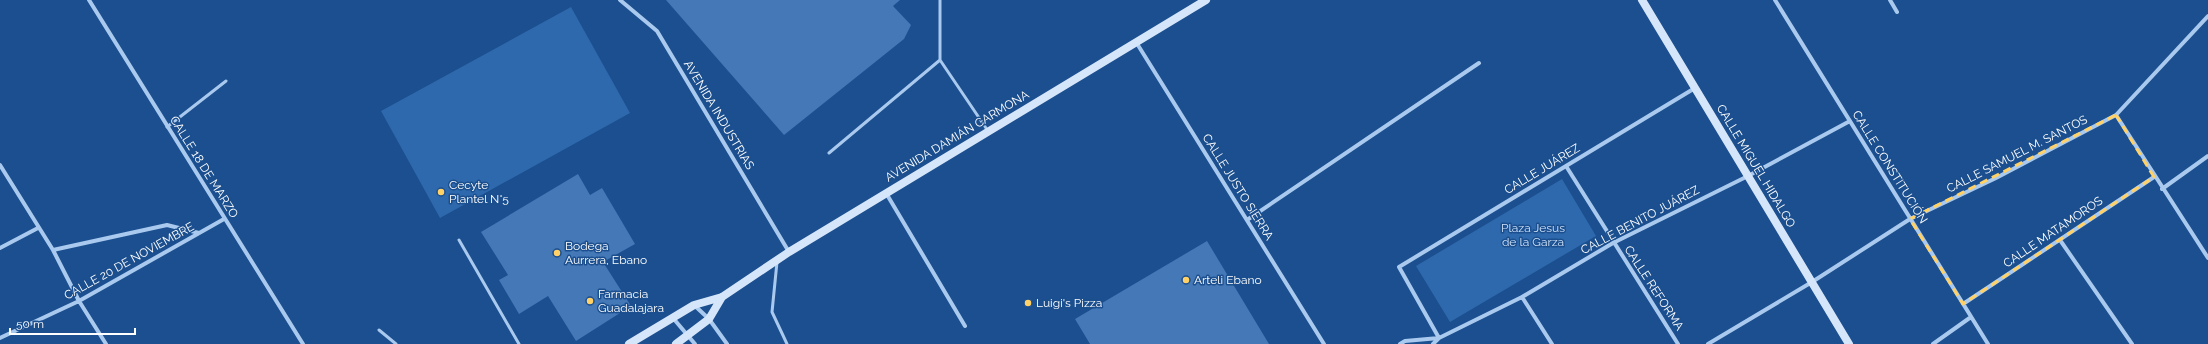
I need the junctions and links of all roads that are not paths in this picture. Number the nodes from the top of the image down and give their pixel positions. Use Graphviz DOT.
graph roads {
  1 [pos="89,0"];
  2 [pos="620,0"];
  3 [pos="940,0"];
  4 [pos="1206,0"];
  5 [pos="1642,0"];
  6 [pos="1775,0"];
  7 [pos="1890,0"];
  8 [pos="1897,12"];
  9 [pos="2208,16"];
  10 [pos="1135,42"];
  11 [pos="940,60"];
  12 [pos="1479,63"];
  13 [pos="226,81"];
  14 [pos="1696,88"];
  15 [pos="2116,115"];
  16 [pos="1850,121"];
  17 [pos="167,127"];
  18 [pos="988,131"];
  19 [pos="829,153"];
  20 [pos="2208,156"];
  21 [pos="0,165"];
  22 [pos="1566,166"];
  23 [pos="1748,176"];
  24 [pos="2154,177"];
  25 [pos="2162,189"];
  26 [pos="886,193"];
  27 [pos="1910,219"];
  28 [pos="224,220"];
  29 [pos="1247,220"];
  30 [pos="38,228"];
  31 [pos="199,233"];
  32 [pos="459,240"];
  33 [pos="2060,240"];
  34 [pos="1613,243"];
  35 [pos="0,248"];
  36 [pos="53,250"];
  37 [pos="789,252"];
  38 [pos="2208,258"];
  39 [pos="777,260"];
  40 [pos="1812,282"];
  41 [pos="722,296"];
  42 [pos="1522,297"];
  43 [pos="79,301"];
  44 [pos="1963,304"];
  45 [pos="694,305"];
  46 [pos="1971,317"];
  47 [pos="674,318"];
  48 [pos="709,319"];
  49 [pos="965,326"];
  50 [pos="378,330"];
  51 [pos="689,335"];
  52 [pos="0,338"];
  53 [pos="1439,338"];
  54 [pos="106,344"];
  55 [pos="303,344"];
  56 [pos="396,344"];
  57 [pos="519,344"];
  58 [pos="629,344"];
  59 [pos="676,344"];
  60 [pos="695,344"];
  61 [pos="727,344"];
  62 [pos="787,344"];
  63 [pos="1324,344"];
  64 [pos="1400,344"];
  65 [pos="1433,344"];
  66 [pos="1552,344"];
  67 [pos="1678,344"];
  68 [pos="1708,344"];
  69 [pos="1850,344"];
  70 [pos="1933,344"];
  71 [pos="1988,344"];
  72 [pos="2132,344"];
  1 -- 17 [label="street, CALLE 18 DE MARZO"];
  2 -- 37 [label="street, AVENIDA INDUSTRIAS"];
  3 -- 11 [label="lane"];
  4 -- 10 [label="street, AVENIDA DAMIÁN CARMONA"];
  5 -- 14 [label="street, CALLE MIGUEL HIDALGO"];
  6 -- 16 [label="street, CALLE CONSTITUCIÓN"];
  7 -- 8 [label="street"];
  9 -- 15 [label="street, CALLE SAMUEL M. SANTOS"];
  10 -- 18 [label="street, AVENIDA DAMIÁN CARMONA"];
  10 -- 29 [label="street, CALLE JUSTO SIERRA"];
  11 -- 18 [label="lane"];
  11 -- 19 [label="lane"];
  12 -- 29 [label="street"];
  13 -- 17 [label="lane"];
  14 -- 22 [label="street, CALLE JUÁREZ"];
  14 -- 23 [label="street, CALLE MIGUEL HIDALGO"];
  15 -- 24 [label="street"];
  15 -- 27 [label="street, CALLE SAMUEL M. SANTOS"];
  16 -- 23 [label="street, CALLE BENITO JUÁREZ"];
  16 -- 27 [label="street, CALLE CONSTITUCIÓN"];
  17 -- 28 [label="street, CALLE 18 DE MARZO"];
  18 -- 26 [label="street, AVENIDA DAMIÁN CARMONA"];
  20 -- 25 [label="street"];
  21 -- 30 [label="street"];
  22 -- 34 [label="street, CALLE REFORMA"];
  22 -- 53 [label="street, CALLE JUÁREZ"];
  23 -- 34 [label="street, CALLE BENITO JUÁREZ"];
  23 -- 40 [label="street, CALLE MIGUEL HIDALGO"];
  24 -- 25 [label="street"];
  24 -- 33 [label="street, CALLE MATAMOROS"];
  25 -- 38 [label="street"];
  26 -- 37 [label="street, AVENIDA DAMIÁN CARMONA"];
  26 -- 49 [label="street"];
  27 -- 40 [label="street, CALLE SAMUEL M. SANTOS"];
  27 -- 44 [label="street, CALLE CONSTITUCIÓN"];
  28 -- 31 [label="street, CALLE 20 DE NOVIEMBRE"];
  28 -- 55 [label="street, CALLE 18 DE MARZO"];
  29 -- 63 [label="street, CALLE JUSTO SIERRA"];
  30 -- 35 [label="street"];
  30 -- 36 [label="street"];
  31 -- 36 [label="street"];
  31 -- 43 [label="street, CALLE 20 DE NOVIEMBRE"];
  32 -- 57 [label="lane"];
  33 -- 44 [label="street, CALLE MATAMOROS"];
  33 -- 72 [label="street"];
  34 -- 42 [label="street, CALLE BENITO JUÁREZ"];
  34 -- 67 [label="street, CALLE REFORMA"];
  36 -- 43 [label="street"];
  37 -- 39 [label="street, AVENIDA DAMIÁN CARMONA"];
  39 -- 41 [label="street, AVENIDA DAMIÁN CARMONA"];
  39 -- 62 [label="lane"];
  40 -- 68 [label="street, CALLE SAMUEL M. SANTOS"];
  40 -- 69 [label="street, CALLE MIGUEL HIDALGO"];
  41 -- 45 [label="street, AVENIDA DAMIÁN CARMONA"];
  41 -- 48 [label="street, AVENIDA DAMIÁN CARMONA"];
  42 -- 53 [label="street, CALLE BENITO JUÁREZ"];
  42 -- 66 [label="street"];
  43 -- 52 [label="street, CALLE 20 DE NOVIEMBRE"];
  43 -- 54 [label="street"];
  44 -- 46 [label="street, CALLE CONSTITUCIÓN"];
  45 -- 47 [label="street, AVENIDA DAMIÁN CARMONA"];
  45 -- 48 [label="street"];
  46 -- 70 [label="street"];
  46 -- 71 [label="street, CALLE CONSTITUCIÓN"];
  47 -- 51 [label="street"];
  47 -- 58 [label="street, AVENIDA DAMIÁN CARMONA"];
  48 -- 51 [label="street"];
  48 -- 61 [label="street"];
  50 -- 56 [label="lane"];
  51 -- 59 [label="street"];
  51 -- 60 [label="street"];
  53 -- 64 [label="street, CALLE BENITO JUÁREZ"];
  53 -- 65 [label="street, CALLE BENITO JUÁREZ"];
}
